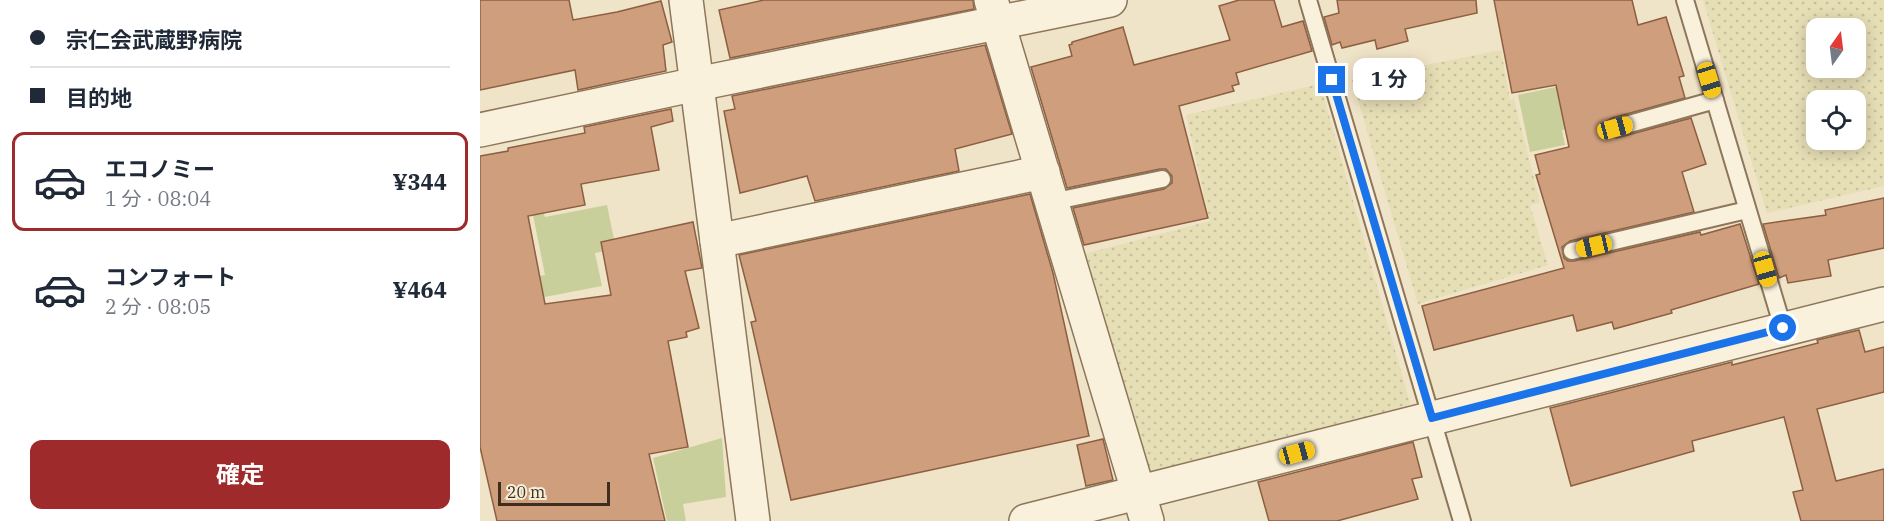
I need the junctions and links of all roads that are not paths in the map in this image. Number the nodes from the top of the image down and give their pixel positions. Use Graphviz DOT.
graph roads {
  1 [pos="686,0"];
  2 [pos="1110,0"];
  3 [pos="1308,0"];
  4 [pos="1685,0"];
  5 [pos="995,12"];
  6 [pos="697,84"];
  7 [pos="1715,100"];
  8 [pos="1615,128"];
  9 [pos="480,130"];
  10 [pos="1162,179"];
  11 [pos="1047,187"];
  12 [pos="1748,210"];
  13 [pos="717,241"];
  14 [pos="1572,251"];
  15 [pos="1884,304"];
  16 [pos="1783,328"];
  17 [pos="1432,418"];
  18 [pos="1143,507"];
  19 [pos="753,521"];
  20 [pos="1026,521"];
  21 [pos="1462,521"];
  1 -- 6 [label="street"];
  2 -- 5 [label="street"];
  3 -- 17 [label="lane"];
  4 -- 7 [label="lane"];
  5 -- 6 [label="street"];
  5 -- 11 [label="street"];
  6 -- 9 [label="street"];
  6 -- 13 [label="street"];
  7 -- 8 [label="lane"];
  7 -- 12 [label="lane"];
  10 -- 11 [label="lane"];
  11 -- 13 [label="street"];
  11 -- 18 [label="street"];
  12 -- 14 [label="lane"];
  12 -- 16 [label="lane"];
  13 -- 19 [label="street"];
  15 -- 16 [label="street"];
  16 -- 17 [label="street"];
  17 -- 18 [label="street"];
  17 -- 21 [label="lane"];
  18 -- 20 [label="street"];
}
